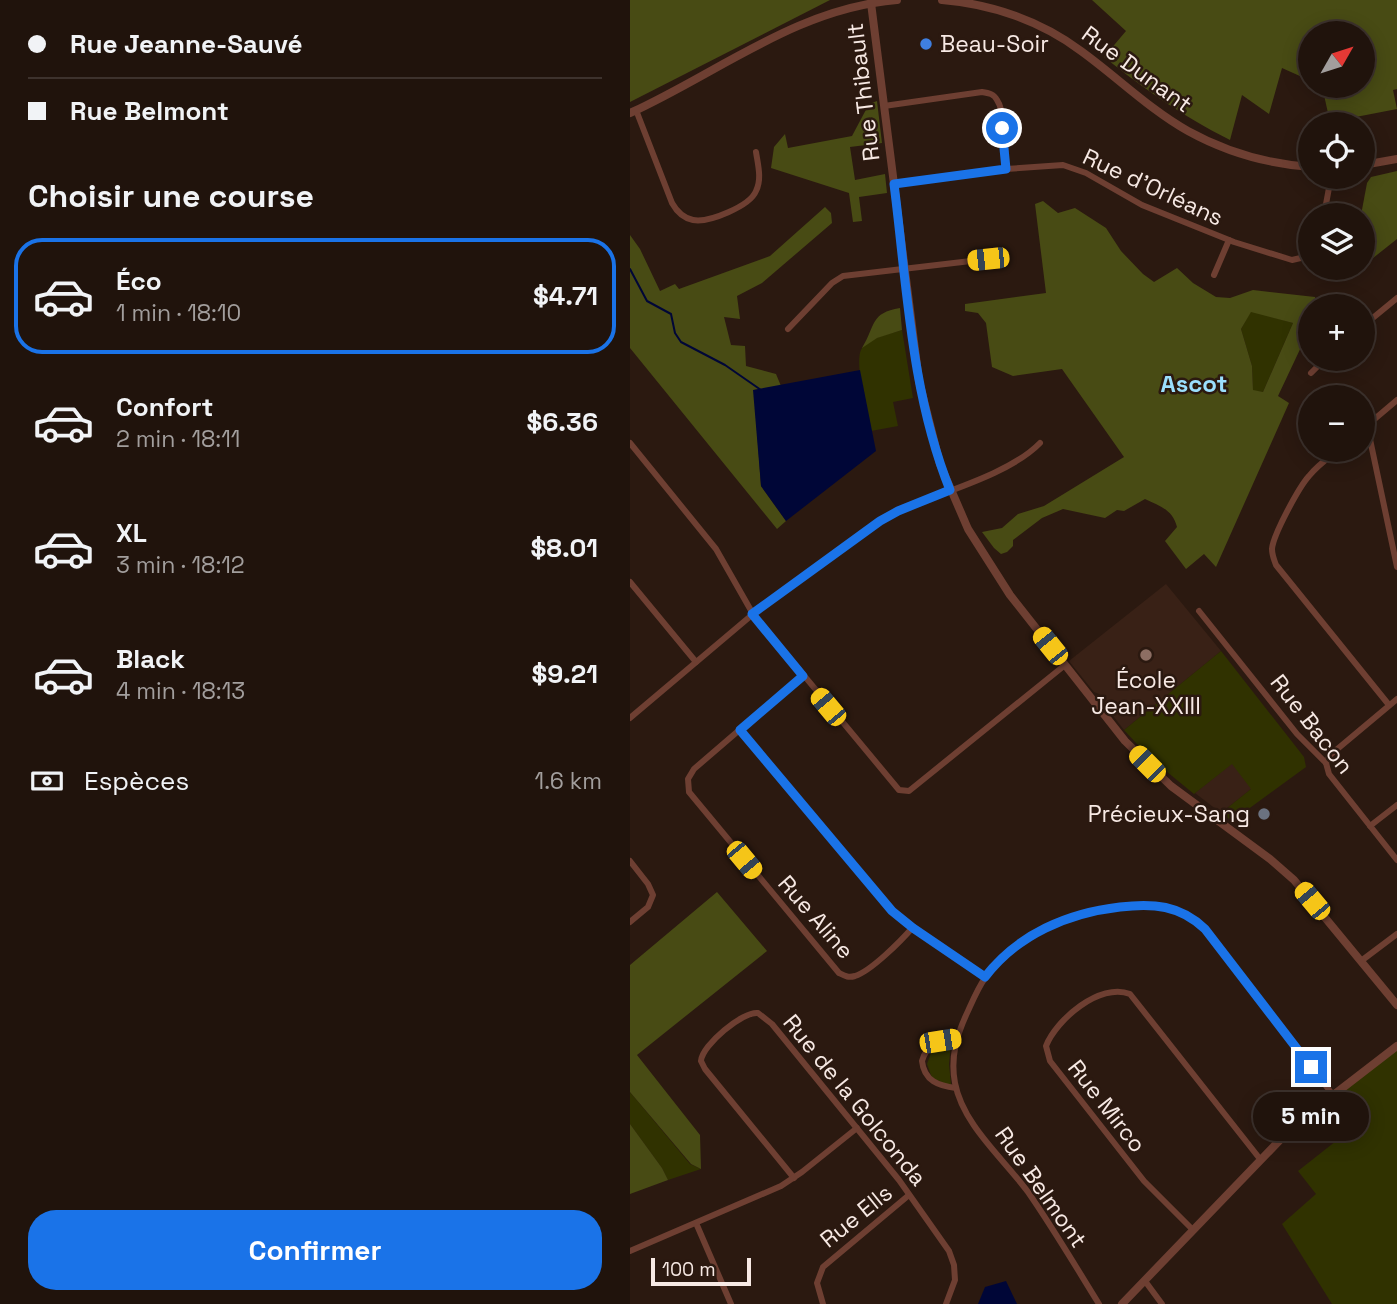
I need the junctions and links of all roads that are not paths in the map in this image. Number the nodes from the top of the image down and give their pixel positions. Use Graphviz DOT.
graph roads {
  1 [pos="897,0"];
  2 [pos="942,0"];
  3 [pos="872,3"];
  4 [pos="884,106"];
  5 [pos="633,112"];
  6 [pos="756,152"];
  7 [pos="1397,159"];
  8 [pos="1375,163"];
  9 [pos="1298,165"];
  10 [pos="1006,169"];
  11 [pos="894,184"];
  12 [pos="1229,240"];
  13 [pos="988,259"];
  14 [pos="1298,259"];
  15 [pos="904,268"];
  16 [pos="1214,275"];
  17 [pos="1397,298"];
  18 [pos="1375,316"];
  19 [pos="788,329"];
  20 [pos="1397,400"];
  21 [pos="1375,418"];
  22 [pos="630,443"];
  23 [pos="1040,443"];
  24 [pos="1324,462"];
  25 [pos="1373,462"];
  26 [pos="950,490"];
  27 [pos="1397,567"];
  28 [pos="630,582"];
  29 [pos="1199,611"];
  30 [pos="752,614"];
  31 [pos="696,662"];
  32 [pos="1065,665"];
  33 [pos="803,676"];
  34 [pos="1397,699"];
  35 [pos="1389,705"];
  36 [pos="630,718"];
  37 [pos="740,730"];
  38 [pos="1326,763"];
  39 [pos="1397,805"];
  40 [pos="1370,826"];
  41 [pos="1397,860"];
  42 [pos="630,861"];
  43 [pos="630,922"];
  44 [pos="913,928"];
  45 [pos="1397,934"];
  46 [pos="1361,961"];
  47 [pos="985,977"];
  48 [pos="1397,1005"];
  49 [pos="957,1039"];
  50 [pos="1397,1046"];
  51 [pos="956,1088"];
  52 [pos="1333,1095"];
  53 [pos="857,1128"];
  54 [pos="1260,1159"];
  55 [pos="794,1178"];
  56 [pos="909,1195"];
  57 [pos="696,1223"];
  58 [pos="1193,1230"];
  59 [pos="630,1251"];
  60 [pos="1145,1281"];
  61 [pos="731,1304"];
  62 [pos="823,1304"];
  63 [pos="946,1304"];
  64 [pos="1099,1304"];
  65 [pos="1122,1304"];
  66 [pos="1162,1304"];
  1 -- 3 [label="street"];
  2 -- 9 [label="street, Rue Dunant"];
  3 -- 4 [label="street, Rue Thibault"];
  3 -- 5 [label="street"];
  4 -- 10 [label="street"];
  4 -- 11 [label="street, Rue Thibault"];
  5 -- 6 [label="street"];
  7 -- 8 [label="street"];
  10 -- 11 [label="street, Rue d'Orléans"];
  10 -- 12 [label="street, Rue d'Orléans"];
  11 -- 15 [label="street, Rue Thibault"];
  12 -- 14 [label="street, Rue d'Orléans"];
  12 -- 16 [label="street"];
  13 -- 15 [label="street"];
  15 -- 19 [label="street"];
  15 -- 26 [label="street, Rue Thibault"];
  17 -- 18 [label="street"];
  20 -- 21 [label="street"];
  22 -- 30 [label="street"];
  23 -- 26 [label="street"];
  24 -- 35 [label="street"];
  25 -- 27 [label="street"];
  26 -- 30 [label="street"];
  26 -- 32 [label="street, Rue Thibault"];
  28 -- 31 [label="street"];
  29 -- 38 [label="street, Rue Bacon"];
  30 -- 31 [label="street"];
  30 -- 33 [label="street"];
  31 -- 36 [label="street"];
  32 -- 33 [label="street"];
  32 -- 46 [label="street, Rue Thibault"];
  33 -- 37 [label="street"];
  34 -- 35 [label="street"];
  35 -- 38 [label="street"];
  37 -- 44 [label="street"];
  37 -- 44 [label="street, Rue Aline"];
  38 -- 40 [label="street, Rue Bacon"];
  39 -- 40 [label="street"];
  40 -- 41 [label="street, Rue Bacon"];
  42 -- 43 [label="street"];
  44 -- 47 [label="street"];
  45 -- 46 [label="street"];
  46 -- 48 [label="street, Rue Thibault"];
  47 -- 49 [label="street, Rue Belmont"];
  47 -- 52 [label="street, Rue Belmont"];
  49 -- 51 [label="street, Rue Belmont"];
  49 -- 51 [label="street"];
  50 -- 52 [label="street"];
  51 -- 64 [label="street, Rue Belmont"];
  52 -- 54 [label="street"];
  53 -- 55 [label="street"];
  53 -- 55 [label="street, Rue de la Golconda"];
  53 -- 56 [label="street, Rue de la Golconda"];
  54 -- 58 [label="street"];
  54 -- 58 [label="street, Rue Mirco"];
  55 -- 57 [label="street"];
  56 -- 62 [label="street, Rue Ells"];
  56 -- 63 [label="street, Rue de la Golconda"];
  57 -- 59 [label="street"];
  57 -- 61 [label="street"];
  58 -- 60 [label="street"];
  60 -- 65 [label="street"];
  60 -- 66 [label="street"];
}
